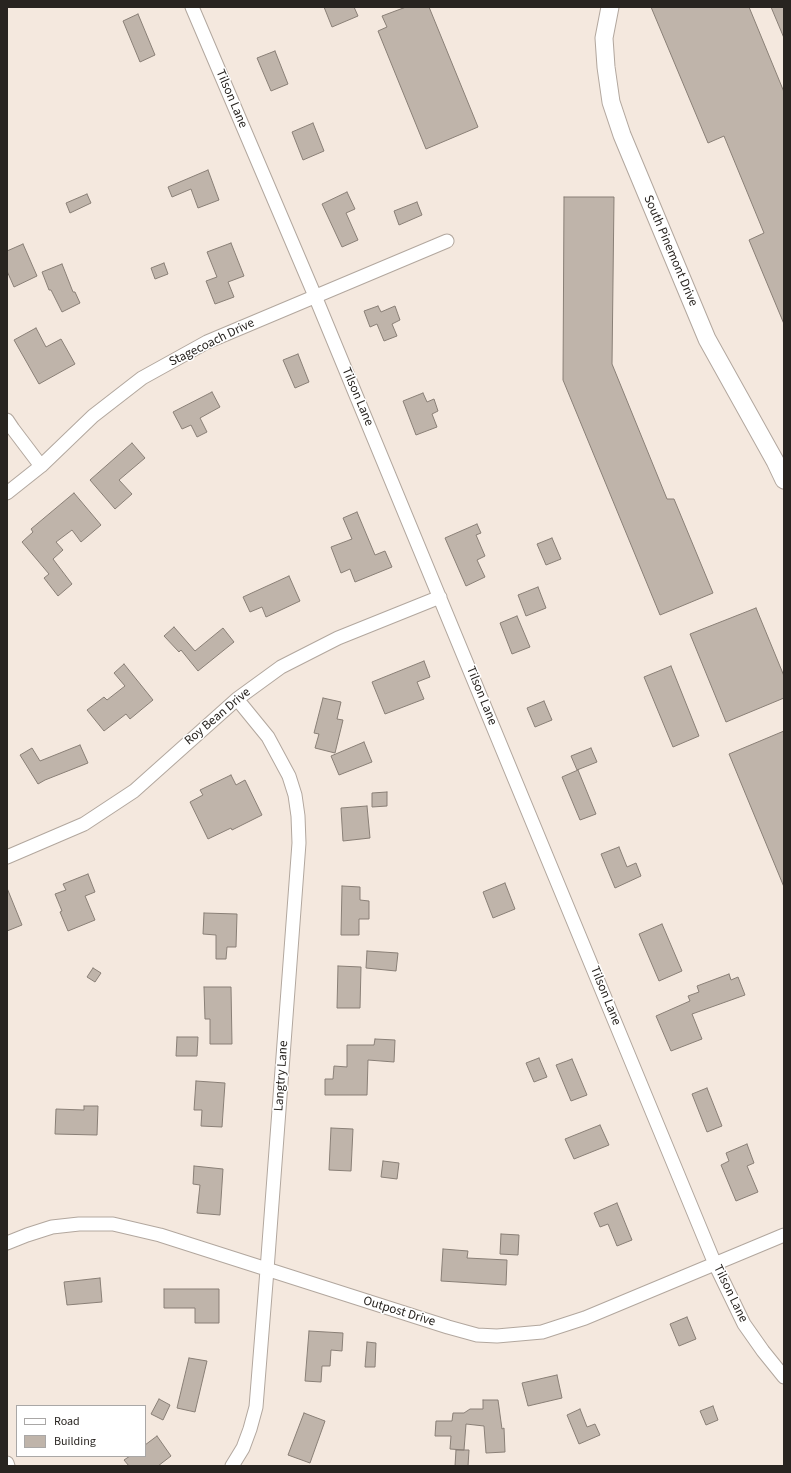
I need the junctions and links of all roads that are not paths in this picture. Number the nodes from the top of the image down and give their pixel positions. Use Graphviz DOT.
graph roads {
  1 [pos="192,7"];
  2 [pos="610,7"];
  3 [pos="447,241"];
  4 [pos="315,296"];
  5 [pos="7,420"];
  6 [pos="41,466"];
  7 [pos="784,480"];
  8 [pos="7,493"];
  9 [pos="440,597"];
  10 [pos="237,699"];
  11 [pos="7,857"];
  12 [pos="784,1235"];
  13 [pos="7,1243"];
  14 [pos="715,1264"];
  15 [pos="267,1270"];
  16 [pos="784,1378"];
  17 [pos="7,1463"];
  18 [pos="8,1466"];
  19 [pos="232,1466"];
  1 -- 4 [label="street, Tilson Lane"];
  2 -- 7 [label="street, South Pinemont Drive"];
  3 -- 4 [label="street, Stagecoach Drive"];
  4 -- 6 [label="street, Stagecoach Drive"];
  4 -- 9 [label="street, Tilson Lane"];
  5 -- 6 [label="street"];
  6 -- 8 [label="street, Stagecoach Drive"];
  9 -- 10 [label="street, Roy Bean Drive"];
  9 -- 14 [label="street, Tilson Lane"];
  10 -- 11 [label="street, Roy Bean Drive"];
  10 -- 15 [label="street, Langtry Lane"];
  12 -- 14 [label="street, Outpost Drive"];
  13 -- 15 [label="street, Outpost Drive"];
  14 -- 15 [label="street, Outpost Drive"];
  14 -- 16 [label="street, Tilson Lane"];
  15 -- 19 [label="street, Langtry Lane"];
  17 -- 18 [label="street"];
}
